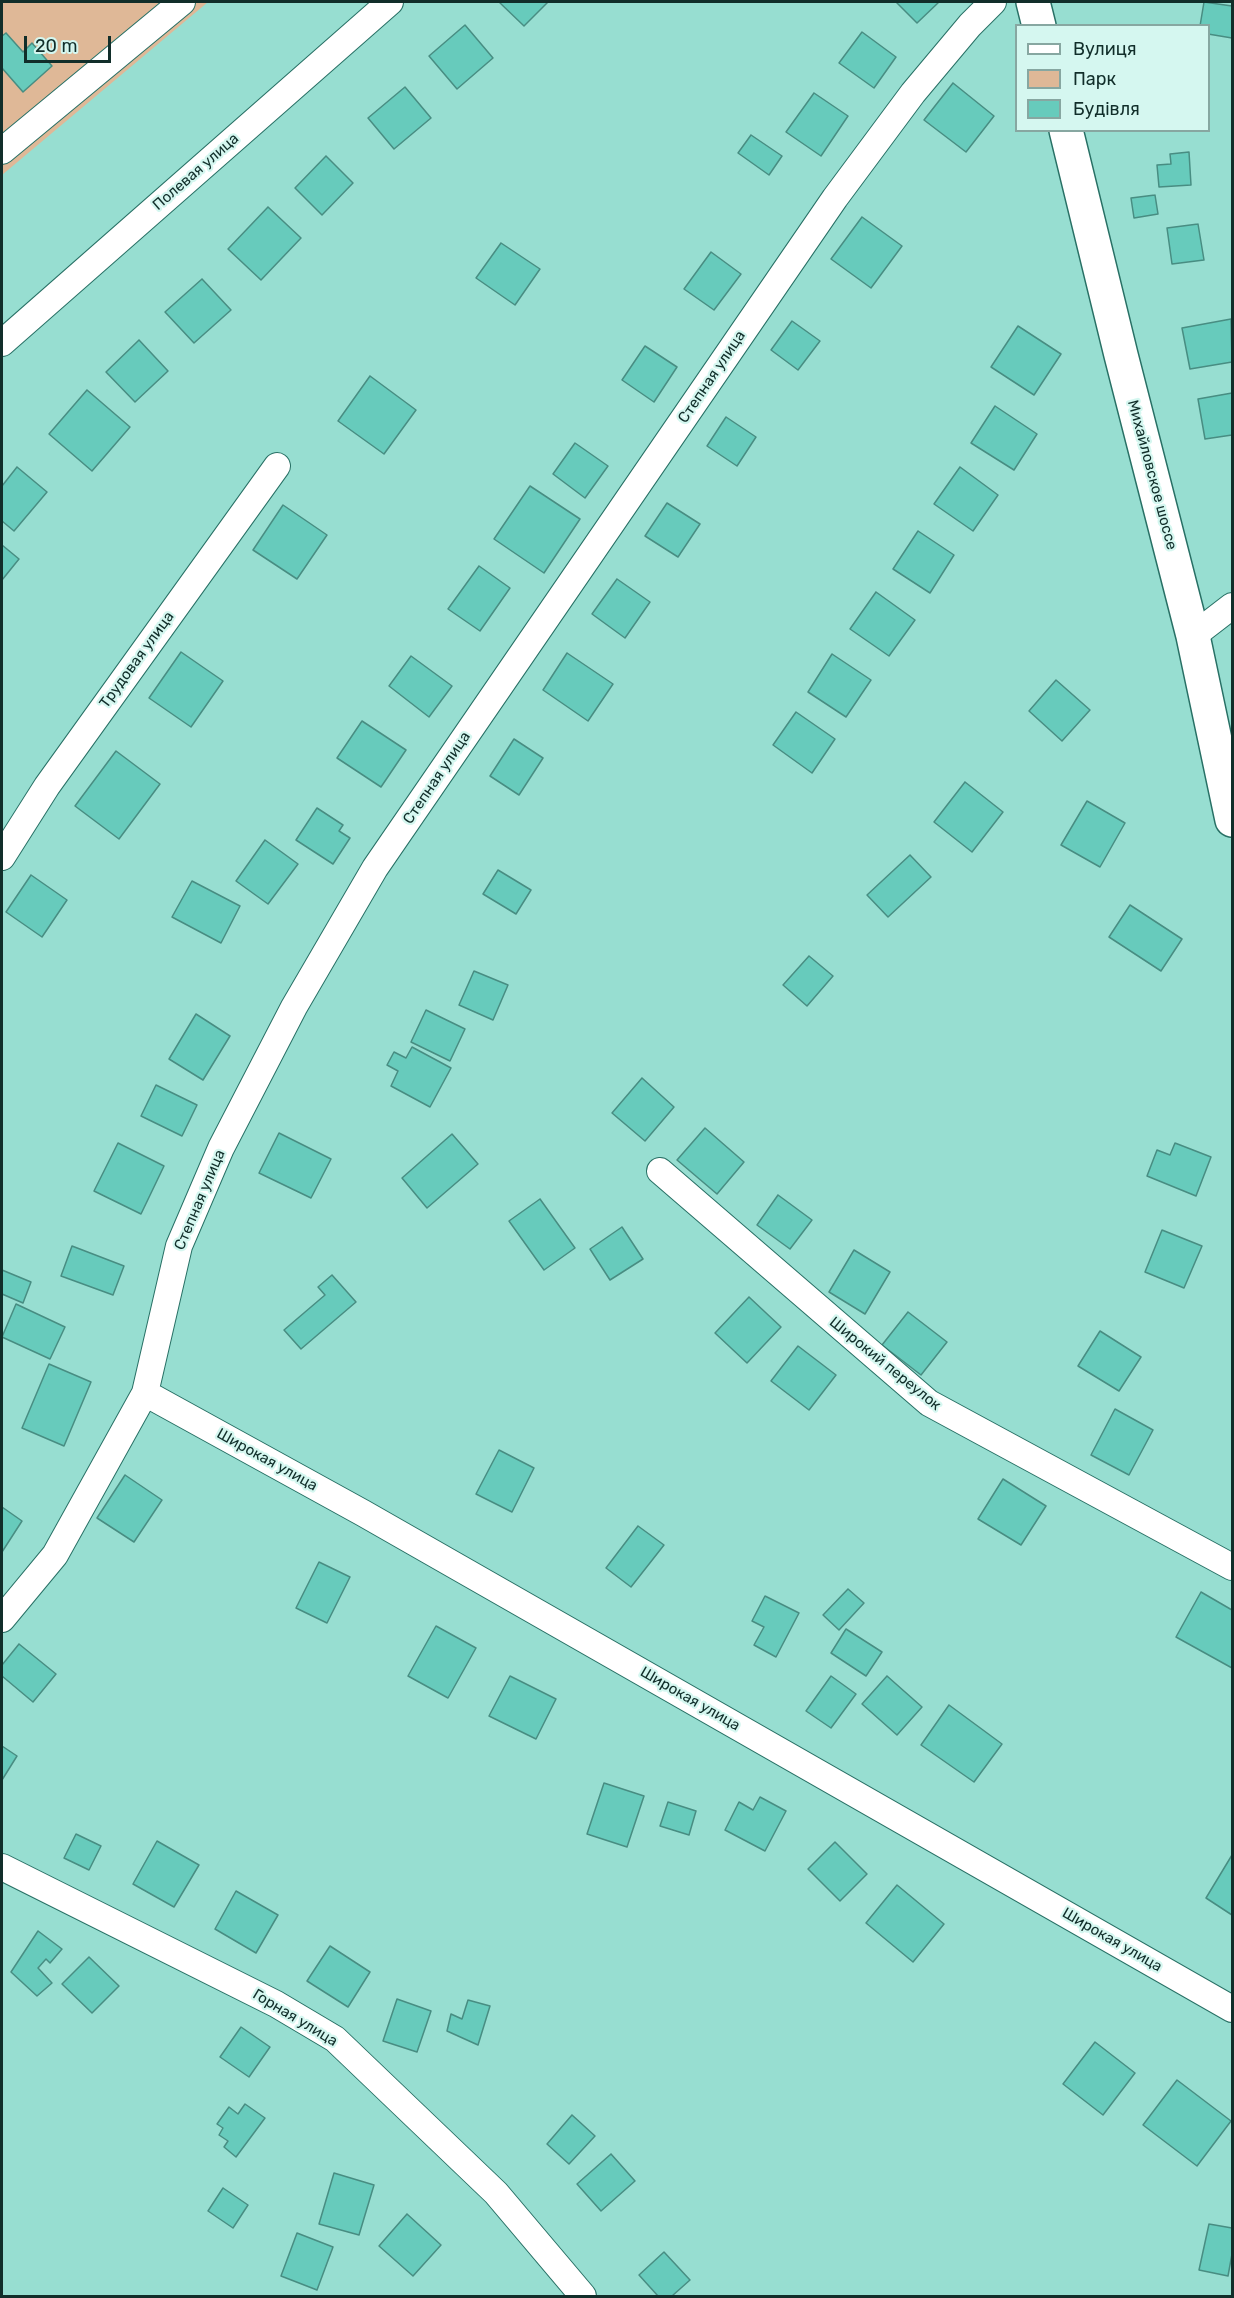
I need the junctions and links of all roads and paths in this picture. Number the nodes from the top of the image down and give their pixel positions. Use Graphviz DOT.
graph roads {
  1 [pos="182,2"];
  2 [pos="390,2"];
  3 [pos="993,2"];
  4 [pos="1033,2"];
  5 [pos="1038,24"];
  6 [pos="1066,132"];
  7 [pos="2,152"];
  8 [pos="2,343"];
  9 [pos="277,466"];
  10 [pos="1233,606"];
  11 [pos="1193,636"];
  12 [pos="1233,820"];
  13 [pos="2,857"];
  14 [pos="660,1171"];
  15 [pos="145,1392"];
  16 [pos="1233,1567"];
  17 [pos="2,1619"];
  18 [pos="2,1867"];
  19 [pos="1233,2009"];
  20 [pos="583,2296"];
  1 -- 7 [label="street"];
  2 -- 8 [label="street, Полевая улица"];
  3 -- 15 [label="street, Степная улица"];
  4 -- 5 [label="main road"];
  6 -- 11 [label="main road, Михайловское шоссе"];
  9 -- 13 [label="street, Трудовая улица"];
  10 -- 11 [label="street"];
  11 -- 12 [label="main road, Михайловское шоссе"];
  14 -- 16 [label="street, Широкий переулок"];
  15 -- 17 [label="street, Степная улица"];
  15 -- 19 [label="street, Широкая улица"];
  18 -- 20 [label="street, Горная улица"];
}
